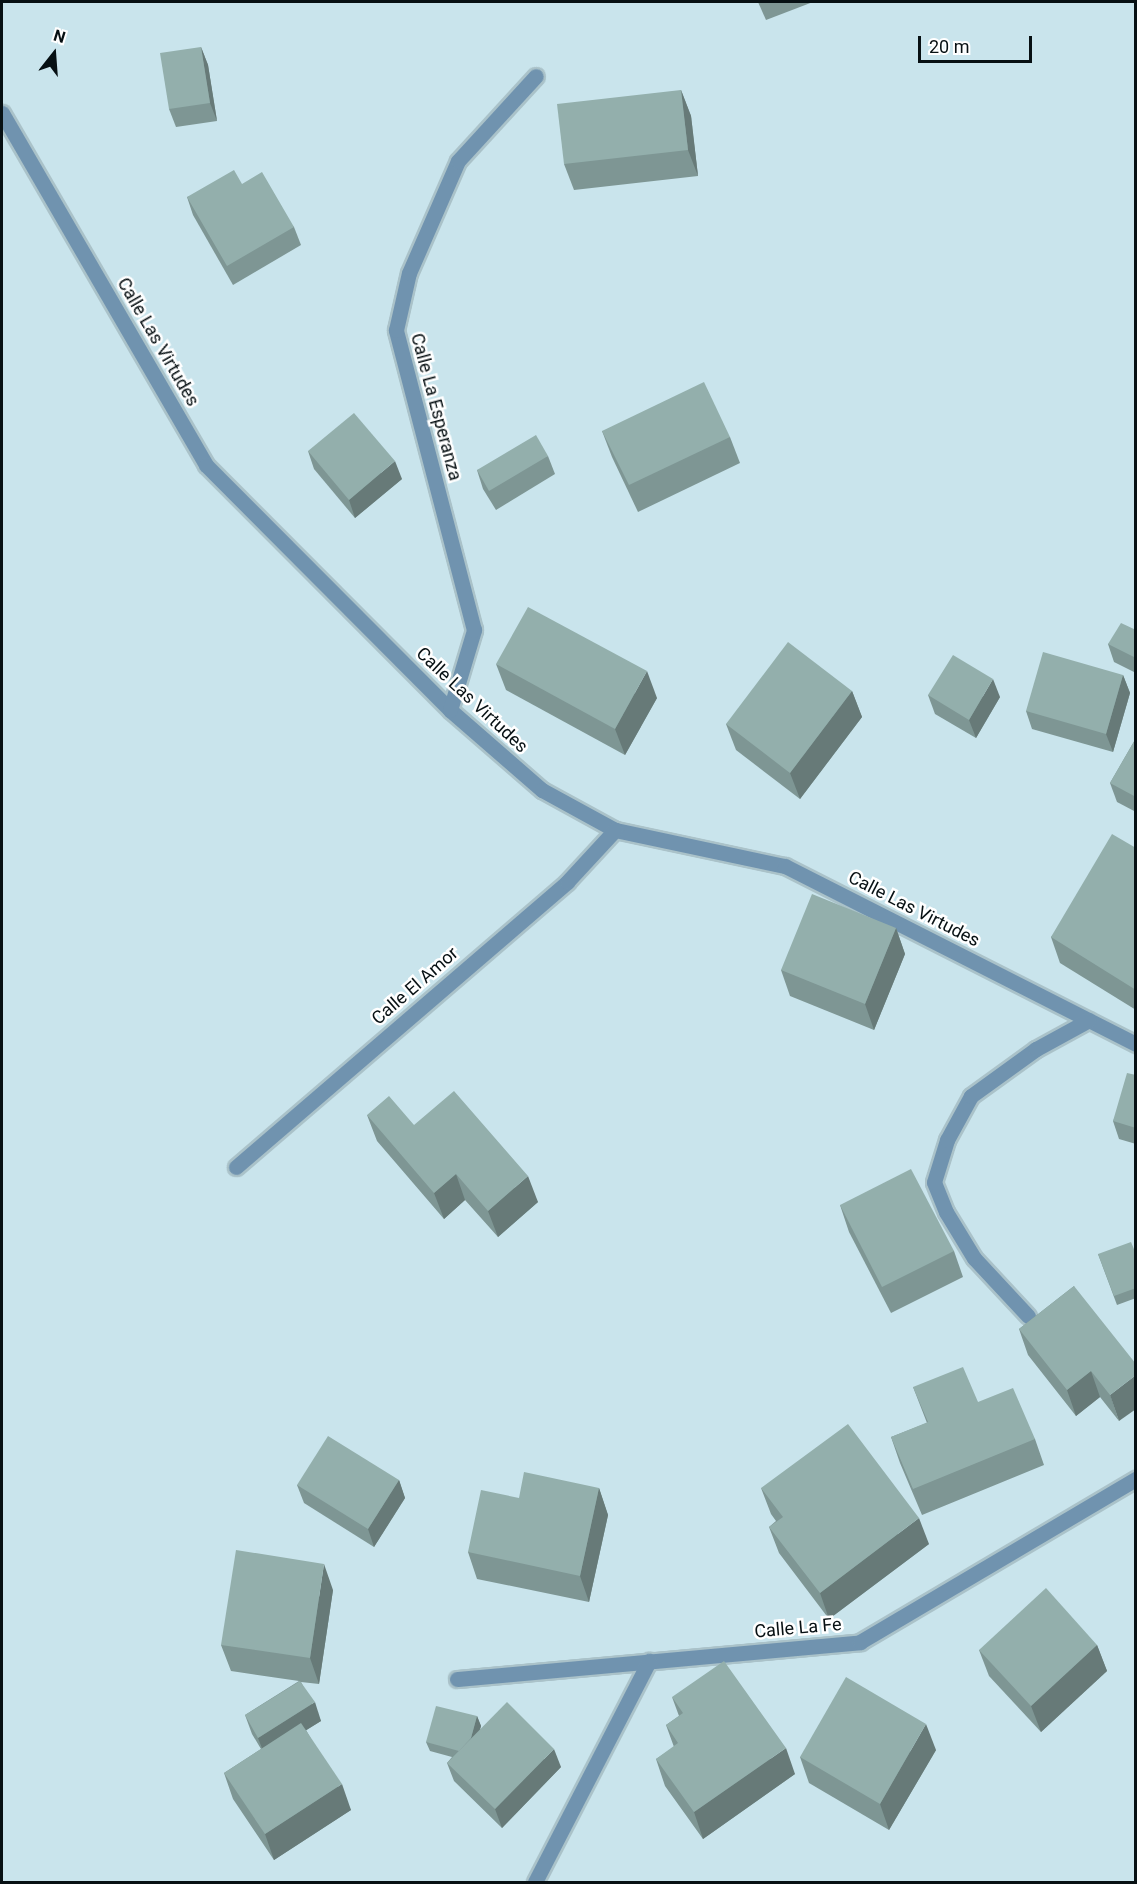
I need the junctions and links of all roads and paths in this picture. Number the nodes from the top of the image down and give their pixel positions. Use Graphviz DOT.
graph roads {
  1 [pos="536,76"];
  2 [pos="2,113"];
  3 [pos="450,710"];
  4 [pos="615,830"];
  5 [pos="1089,1020"];
  6 [pos="1136,1044"];
  7 [pos="236,1167"];
  8 [pos="1028,1316"];
  9 [pos="1136,1479"];
  10 [pos="649,1662"];
  11 [pos="457,1679"];
  12 [pos="535,1882"];
  1 -- 3 [label="street, Calle La Esperanza"];
  2 -- 3 [label="street, Calle Las Virtudes"];
  3 -- 4 [label="street, Calle Las Virtudes"];
  4 -- 5 [label="street, Calle Las Virtudes"];
  4 -- 7 [label="street, Calle El Amor"];
  5 -- 6 [label="street, Calle Las Virtudes"];
  5 -- 8 [label="street"];
  9 -- 10 [label="street, Calle La Fe"];
  10 -- 11 [label="street, Calle La Fe"];
  10 -- 12 [label="street"];
}
